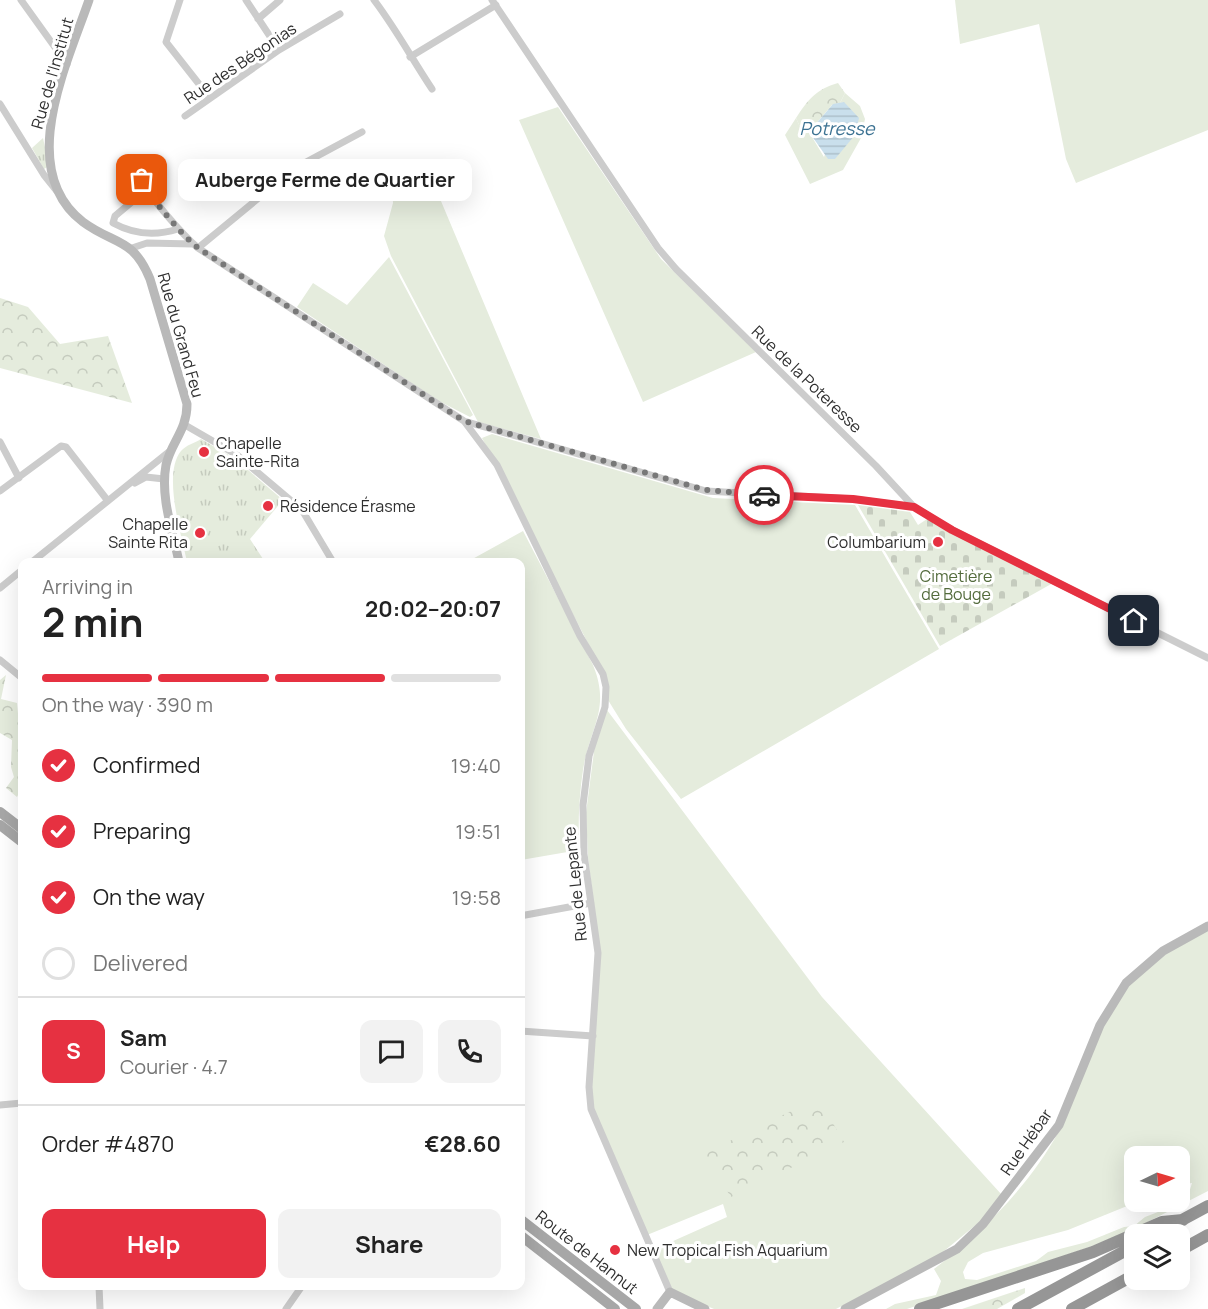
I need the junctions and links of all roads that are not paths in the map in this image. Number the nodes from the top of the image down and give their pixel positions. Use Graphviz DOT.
graph roads {
  1 [pos="21,0"];
  2 [pos="89,0"];
  3 [pos="180,0"];
  4 [pos="246,0"];
  5 [pos="280,0"];
  6 [pos="374,0"];
  7 [pos="494,3"];
  8 [pos="340,14"];
  9 [pos="258,19"];
  10 [pos="279,50"];
  11 [pos="410,57"];
  12 [pos="67,64"];
  13 [pos="432,89"];
  14 [pos="210,98"];
  15 [pos="0,104"];
  16 [pos="185,116"];
  17 [pos="362,132"];
  18 [pos="142,180"];
  19 [pos="146,189"];
  20 [pos="57,190"];
  21 [pos="178,229"];
  22 [pos="195,246"];
  23 [pos="132,248"];
  24 [pos="464,421"];
  25 [pos="185,425"];
  26 [pos="0,442"];
  27 [pos="174,448"];
  28 [pos="19,478"];
  29 [pos="164,479"];
  30 [pos="0,491"];
  31 [pos="116,495"];
  32 [pos="108,501"];
  33 [pos="914,507"];
  34 [pos="37,558"];
  35 [pos="178,558"];
  36 [pos="331,558"];
  37 [pos="18,573"];
  38 [pos="0,588"];
  39 [pos="1208,658"];
  40 [pos="0,660"];
  41 [pos="18,675"];
  42 [pos="0,812"];
  43 [pos="0,825"];
  44 [pos="18,826"];
  45 [pos="18,839"];
  46 [pos="591,903"];
  47 [pos="525,915"];
  48 [pos="1208,926"];
  49 [pos="525,1031"];
  50 [pos="593,1036"];
  51 [pos="18,1103"];
  52 [pos="0,1105"];
  53 [pos="1208,1206"];
  54 [pos="1183,1220"];
  55 [pos="525,1223"];
  56 [pos="1175,1224"];
  57 [pos="1208,1235"];
  58 [pos="525,1238"];
  59 [pos="1190,1245"];
  60 [pos="1124,1251"];
  61 [pos="1124,1280"];
  62 [pos="99,1290"];
  63 [pos="299,1290"];
  64 [pos="670,1292"];
  65 [pos="100,1309"];
  66 [pos="286,1309"];
  67 [pos="615,1309"];
  68 [pos="636,1309"];
  69 [pos="657,1309"];
  70 [pos="705,1309"];
  71 [pos="845,1309"];
  72 [pos="920,1309"];
  73 [pos="1018,1309"];
  74 [pos="1072,1309"];
  1 -- 12 [label="street"];
  2 -- 12 [label="street, Rue de l'Institut"];
  3 -- 14 [label="street"];
  4 -- 9 [label="street"];
  5 -- 9 [label="street"];
  6 -- 11 [label="street"];
  7 -- 11 [label="street"];
  7 -- 33 [label="street, Rue de la Poteresse"];
  8 -- 10 [label="street, Rue des Bégonias"];
  9 -- 10 [label="street"];
  10 -- 14 [label="street, Rue des Bégonias"];
  11 -- 13 [label="street"];
  12 -- 20 [label="street, Rue de l'Institut"];
  14 -- 16 [label="street, Rue des Bégonias"];
  15 -- 20 [label="street"];
  17 -- 22 [label="street"];
  18 -- 19 [label="street"];
  19 -- 21 [label="street"];
  19 -- 21 [label="street"];
  20 -- 23 [label="street"];
  21 -- 22 [label="street"];
  22 -- 23 [label="street"];
  22 -- 24 [label="street"];
  23 -- 25 [label="street, Rue du Grand Feu"];
  24 -- 33 [label="street"];
  24 -- 46 [label="street, Rue de Lepante"];
  25 -- 27 [label="street, Rue du Grand Feu"];
  25 -- 36 [label="street"];
  26 -- 28 [label="street"];
  27 -- 29 [label="street, Rue du Grand Feu"];
  27 -- 31 [label="street"];
  28 -- 30 [label="street"];
  28 -- 32 [label="street"];
  29 -- 31 [label="street"];
  29 -- 35 [label="street, Rue du Grand Feu"];
  31 -- 32 [label="street"];
  32 -- 34 [label="street"];
  33 -- 39 [label="street, Rue de la Poteresse"];
  37 -- 38 [label="street"];
  40 -- 41 [label="street"];
  42 -- 44 [label="main road"];
  43 -- 45 [label="main road"];
  46 -- 47 [label="street"];
  46 -- 50 [label="street, Rue de Lepante"];
  48 -- 71 [label="street, Rue Hébar"];
  49 -- 50 [label="street"];
  50 -- 64 [label="street, Rue de Lepante"];
  51 -- 52 [label="street"];
  53 -- 54 [label="highway"];
  54 -- 56 [label="highway"];
  54 -- 72 [label="highway"];
  55 -- 68 [label="main road, Route de Hannut"];
  57 -- 59 [label="highway"];
  58 -- 67 [label="main road, Route de Hannut"];
  60 -- 73 [label="highway"];
  61 -- 74 [label="highway"];
  62 -- 65 [label="street"];
  63 -- 66 [label="street"];
  64 -- 69 [label="street"];
  64 -- 70 [label="street"];
}
